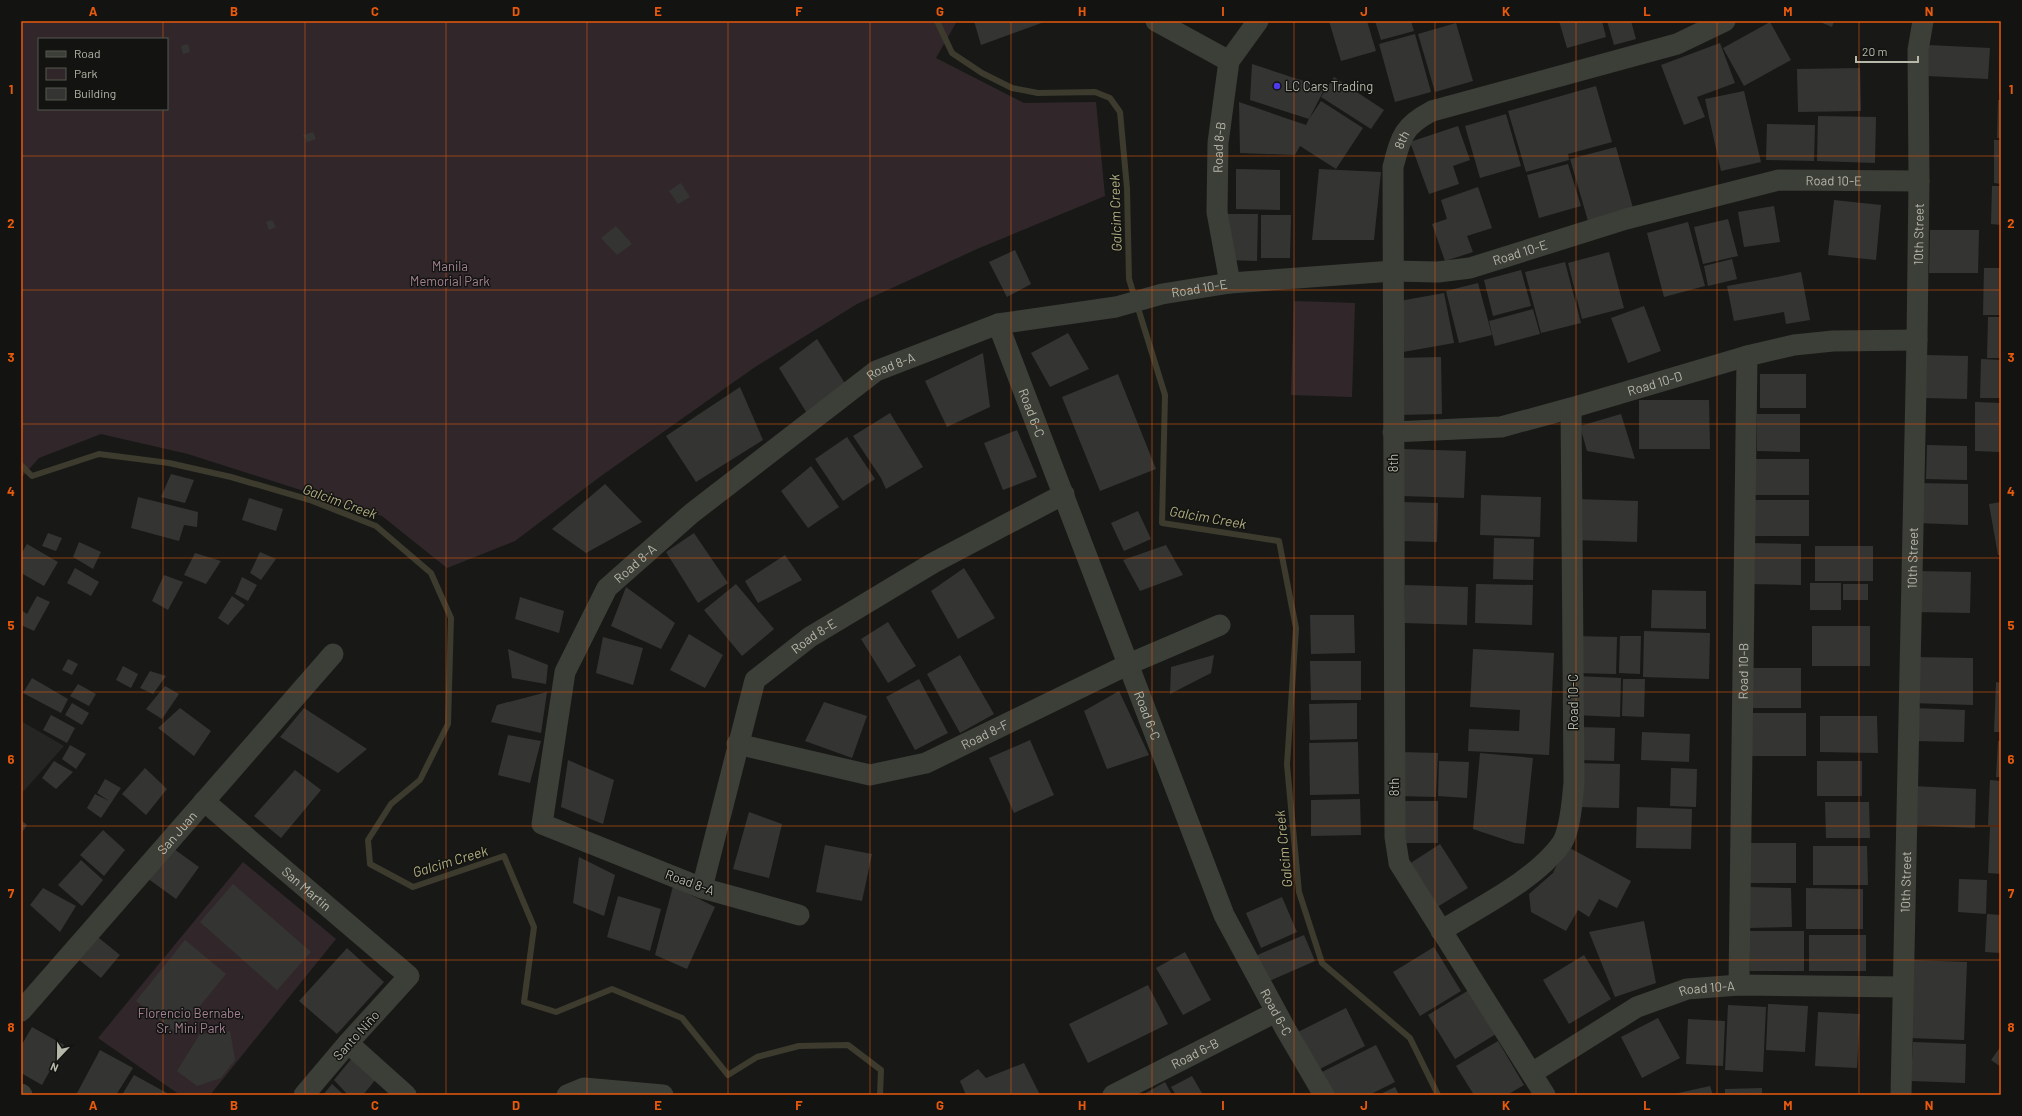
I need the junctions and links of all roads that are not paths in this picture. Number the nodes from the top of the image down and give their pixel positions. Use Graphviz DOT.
graph roads {
  1 [pos="1156,21"];
  2 [pos="1258,21"];
  3 [pos="1725,21"];
  4 [pos="1923,21"];
  5 [pos="1229,61"];
  6 [pos="1919,181"];
  7 [pos="1393,271"];
  8 [pos="1230,283"];
  9 [pos="1116,307"];
  10 [pos="998,324"];
  11 [pos="1917,340"];
  12 [pos="1747,356"];
  13 [pos="1571,408"];
  14 [pos="1393,432"];
  15 [pos="1064,494"];
  16 [pos="1220,625"];
  17 [pos="333,654"];
  18 [pos="1129,664"];
  19 [pos="737,744"];
  20 [pos="204,801"];
  21 [pos="702,888"];
  22 [pos="800,915"];
  23 [pos="1441,931"];
  24 [pos="409,976"];
  25 [pos="1739,985"];
  26 [pos="1903,987"];
  27 [pos="21,1011"];
  28 [pos="1276,1012"];
  29 [pos="348,1042"];
  30 [pos="1532,1073"];
  31 [pos="304,1095"];
  32 [pos="406,1095"];
  33 [pos="567,1095"];
  34 [pos="663,1095"];
  35 [pos="1113,1095"];
  36 [pos="1324,1095"];
  37 [pos="1545,1095"];
  38 [pos="1901,1095"];
  1 -- 5 [label="street"];
  2 -- 5 [label="street, Road 8-B"];
  3 -- 7 [label="street, 8th"];
  4 -- 6 [label="street, 10th Street"];
  5 -- 8 [label="street, Road 8-B"];
  6 -- 7 [label="street, Road 10-E"];
  6 -- 11 [label="street, 10th Street"];
  7 -- 8 [label="street, Road 10-E"];
  7 -- 14 [label="street, 8th"];
  8 -- 9 [label="street, Road 10-E"];
  9 -- 10 [label="street, Road 8-A"];
  10 -- 15 [label="street, Road 6-C"];
  10 -- 21 [label="street, Road 8-A"];
  11 -- 12 [label="street, Road 10-D"];
  11 -- 26 [label="street, 10th Street"];
  12 -- 13 [label="street, Road 10-D"];
  12 -- 25 [label="street, Road 10-B"];
  13 -- 14 [label="street, Road 10-D"];
  13 -- 23 [label="street, Road 10-C"];
  14 -- 23 [label="street, 8th"];
  15 -- 18 [label="street, Road 6-C"];
  15 -- 19 [label="street, Road 8-E"];
  16 -- 18 [label="street, Road 8-F"];
  17 -- 20 [label="street, San Juan"];
  18 -- 19 [label="street, Road 8-F"];
  18 -- 28 [label="street, Road 6-C"];
  19 -- 21 [label="street, Road 8-E"];
  20 -- 24 [label="street, San Martin"];
  20 -- 27 [label="street, San Juan"];
  21 -- 22 [label="street, Road 8-A"];
  23 -- 30 [label="street, 8th"];
  24 -- 29 [label="street, Santo Niño"];
  25 -- 26 [label="street, Road 10-A"];
  25 -- 30 [label="street, Road 10-A"];
  26 -- 38 [label="street, 10th Street"];
  28 -- 35 [label="street, Road 6-B"];
  28 -- 36 [label="street, Road 6-C"];
  29 -- 31 [label="street, Santo Niño"];
  29 -- 32 [label="street"];
  30 -- 37 [label="street, 8th"];
  33 -- 34 [label="street"];
}
